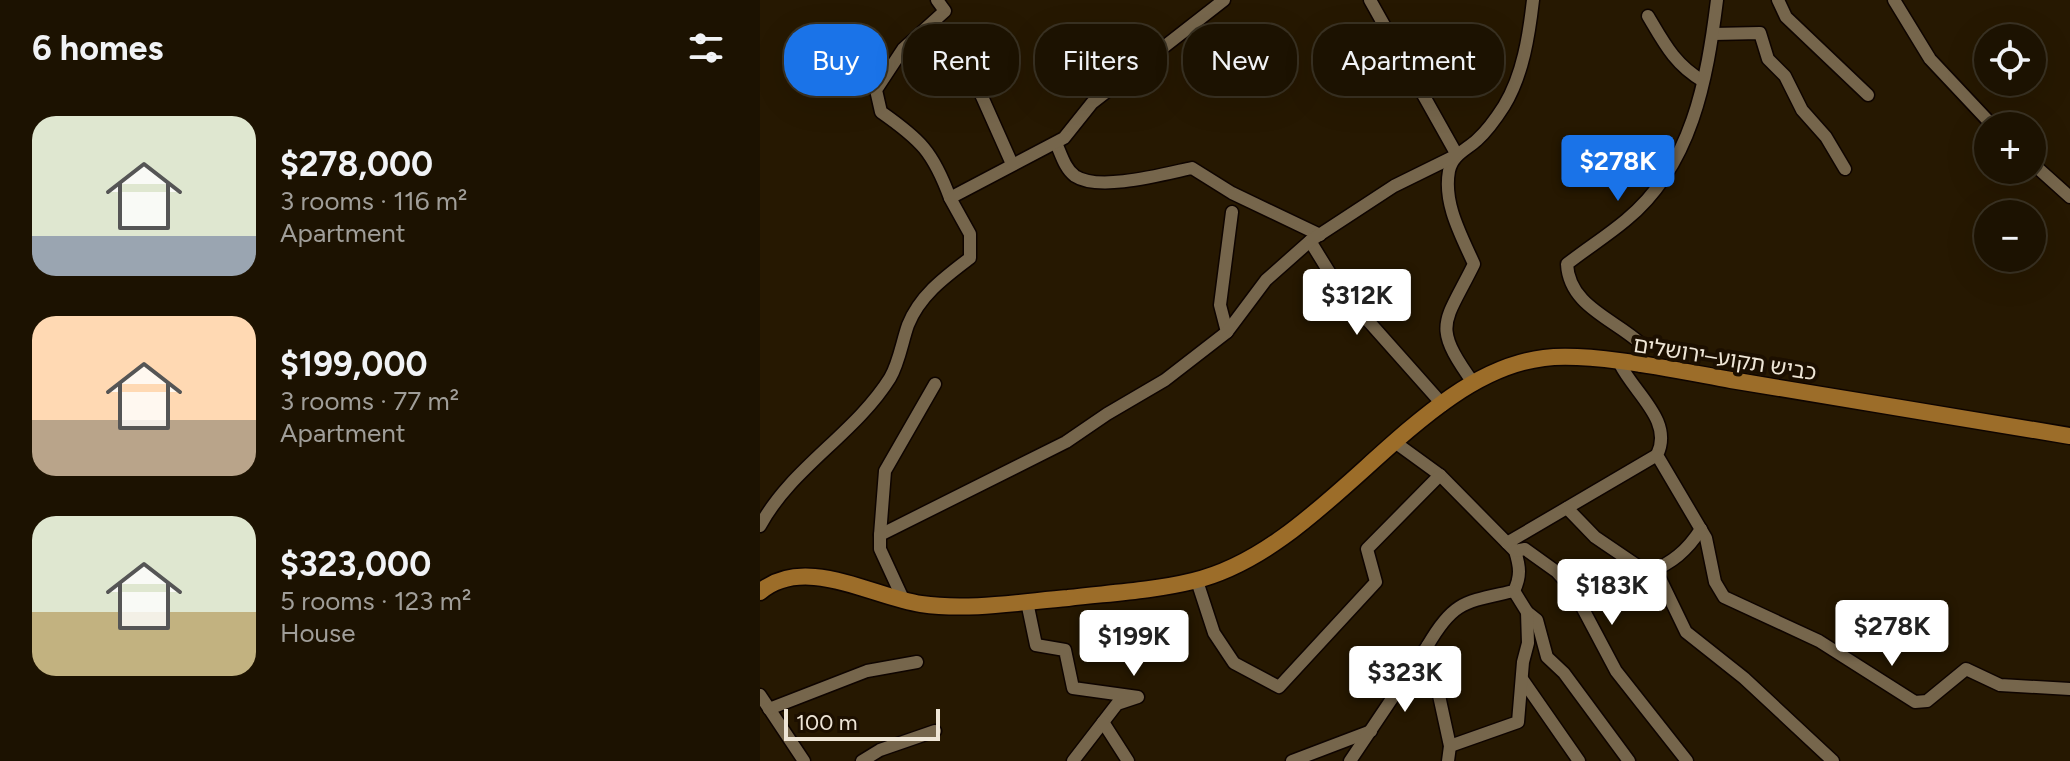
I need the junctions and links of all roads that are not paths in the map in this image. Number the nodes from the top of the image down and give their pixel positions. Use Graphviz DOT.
graph roads {
  1 [pos="937,0"];
  2 [pos="1224,0"];
  3 [pos="1370,0"];
  4 [pos="1533,0"];
  5 [pos="1717,0"];
  6 [pos="1778,0"];
  7 [pos="1894,0"];
  8 [pos="1648,16"];
  9 [pos="1713,34"];
  10 [pos="1703,81"];
  11 [pos="1868,95"];
  12 [pos="982,96"];
  13 [pos="1980,112"];
  14 [pos="1056,143"];
  15 [pos="1457,155"];
  16 [pos="1012,164"];
  17 [pos="1845,169"];
  18 [pos="2046,176"];
  19 [pos="2070,197"];
  20 [pos="950,198"];
  21 [pos="1232,212"];
  22 [pos="1315,238"];
  23 [pos="1227,332"];
  24 [pos="1620,364"];
  25 [pos="1641,366"];
  26 [pos="935,384"];
  27 [pos="1474,384"];
  28 [pos="1443,405"];
  29 [pos="2070,436"];
  30 [pos="1396,443"];
  31 [pos="1657,455"];
  32 [pos="1440,475"];
  33 [pos="1567,508"];
  34 [pos="761,524"];
  35 [pos="1701,529"];
  36 [pos="880,535"];
  37 [pos="1511,547"];
  38 [pos="1656,570"];
  39 [pos="1197,581"];
  40 [pos="1514,591"];
  41 [pos="760,592"];
  42 [pos="904,601"];
  43 [pos="1027,602"];
  44 [pos="1527,612"];
  45 [pos="1428,645"];
  46 [pos="917,662"];
  47 [pos="1522,679"];
  48 [pos="2070,689"];
  49 [pos="760,695"];
  50 [pos="769,709"];
  51 [pos="1103,722"];
  52 [pos="935,731"];
  53 [pos="1372,731"];
  54 [pos="1450,746"];
  55 [pos="804,761"];
  56 [pos="862,761"];
  57 [pos="1073,761"];
  58 [pos="1128,761"];
  59 [pos="1292,761"];
  60 [pos="1350,761"];
  61 [pos="1448,761"];
  62 [pos="1579,761"];
  63 [pos="1629,761"];
  64 [pos="1687,761"];
  65 [pos="1833,761"];
  1 -- 20 [label="street"];
  2 -- 14 [label="street"];
  3 -- 15 [label="street"];
  4 -- 15 [label="street"];
  5 -- 9 [label="street"];
  6 -- 11 [label="street"];
  7 -- 13 [label="street"];
  8 -- 10 [label="street"];
  9 -- 10 [label="street"];
  9 -- 17 [label="street"];
  10 -- 25 [label="street"];
  12 -- 16 [label="street"];
  14 -- 16 [label="street"];
  14 -- 22 [label="street"];
  15 -- 22 [label="street"];
  15 -- 27 [label="street"];
  16 -- 20 [label="street"];
  18 -- 19 [label="street"];
  20 -- 34 [label="street"];
  21 -- 23 [label="street"];
  22 -- 23 [label="street"];
  22 -- 28 [label="street"];
  23 -- 36 [label="street"];
  24 -- 25 [label="main road, כביש תקוע–ירושלים"];
  24 -- 27 [label="main road, כביש תקוע–ירושלים"];
  24 -- 31 [label="street"];
  25 -- 29 [label="main road, כביש תקוע–ירושלים"];
  26 -- 36 [label="street"];
  27 -- 28 [label="main road, כביש תקוע–ירושלים"];
  28 -- 30 [label="main road, כביש תקוע–ירושלים"];
  30 -- 32 [label="street"];
  30 -- 39 [label="main road, כביש תקוע–ירושלים"];
  31 -- 33 [label="street"];
  31 -- 35 [label="street"];
  32 -- 37 [label="street"];
  32 -- 39 [label="street"];
  33 -- 37 [label="street"];
  33 -- 38 [label="street"];
  35 -- 38 [label="street"];
  35 -- 48 [label="street"];
  36 -- 42 [label="street"];
  37 -- 40 [label="street"];
  37 -- 64 [label="street"];
  38 -- 65 [label="street"];
  39 -- 43 [label="main road, כביש תקוע–ירושלים"];
  40 -- 44 [label="street"];
  40 -- 45 [label="street"];
  41 -- 42 [label="main road, כביש תקוע–ירושלים"];
  42 -- 43 [label="main road, כביש תקוע–ירושלים"];
  43 -- 51 [label="street"];
  44 -- 47 [label="street"];
  44 -- 63 [label="street"];
  45 -- 53 [label="street"];
  45 -- 54 [label="street"];
  46 -- 50 [label="street"];
  47 -- 54 [label="street"];
  47 -- 62 [label="street"];
  49 -- 50 [label="street"];
  50 -- 55 [label="street"];
  51 -- 57 [label="street"];
  51 -- 58 [label="street"];
  52 -- 56 [label="street"];
  53 -- 59 [label="street"];
  53 -- 60 [label="street"];
  54 -- 61 [label="street"];
}
